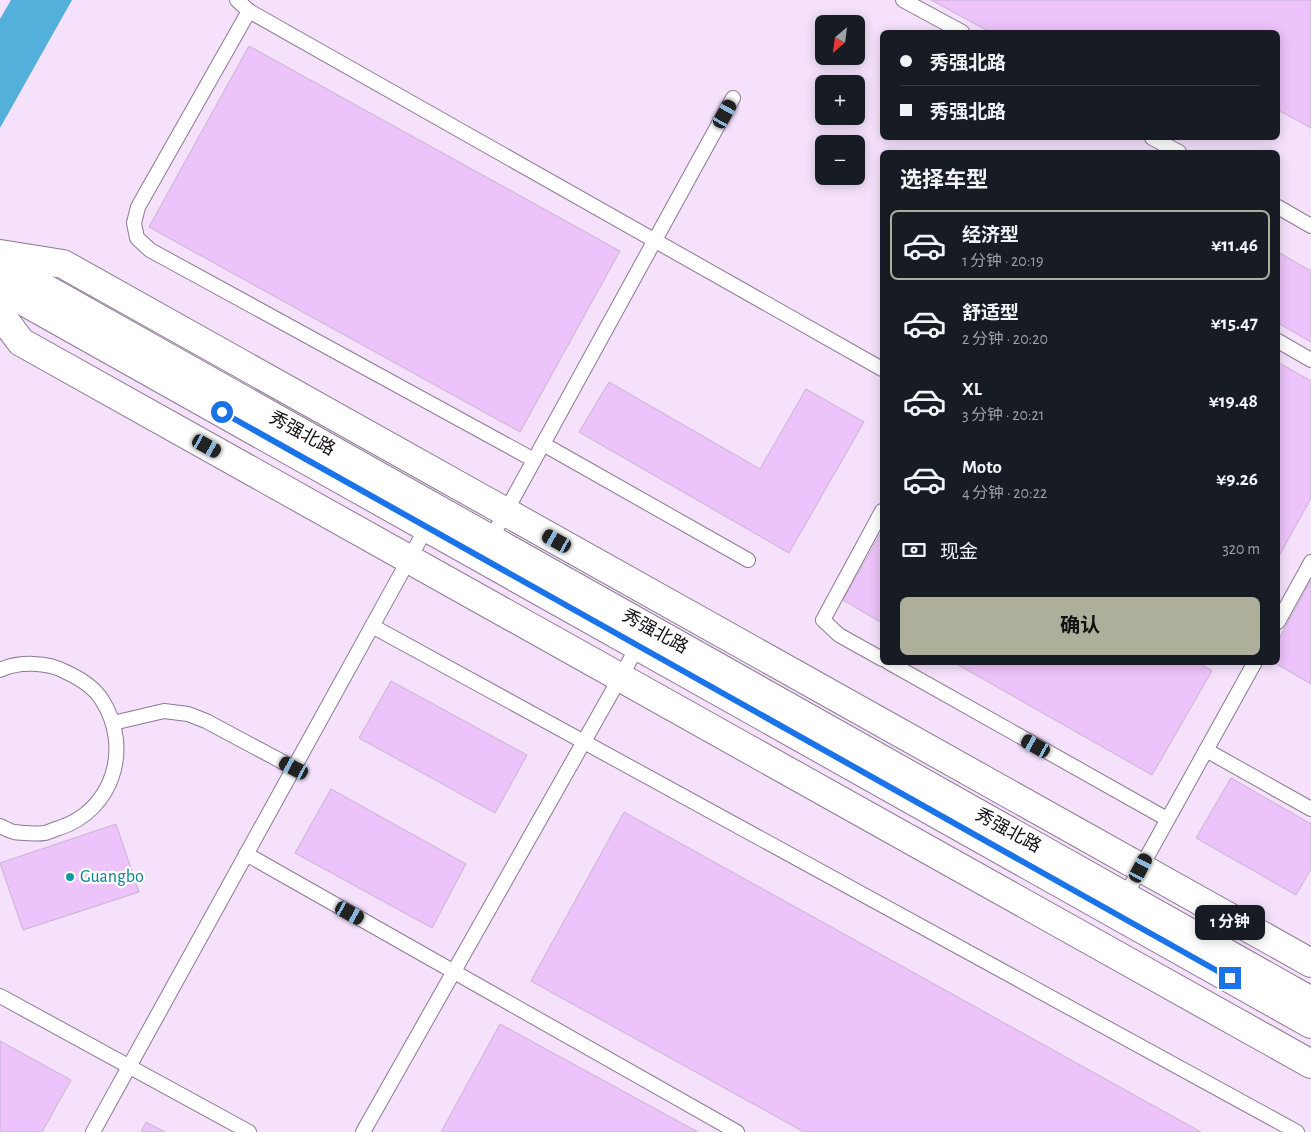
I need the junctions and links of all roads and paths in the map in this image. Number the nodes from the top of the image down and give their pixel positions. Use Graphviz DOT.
graph roads {
  1 [pos="237,0"];
  2 [pos="903,0"];
  3 [pos="249,12"];
  4 [pos="958,30"];
  5 [pos="733,98"];
  6 [pos="1156,140"];
  7 [pos="1175,150"];
  8 [pos="1280,208"];
  9 [pos="1311,226"];
  10 [pos="655,240"];
  11 [pos="0,254"];
  12 [pos="0,263"];
  13 [pos="0,288"];
  14 [pos="0,314"];
  15 [pos="1280,342"];
  16 [pos="1311,360"];
  17 [pos="880,368"];
  18 [pos="543,444"];
  19 [pos="534,460"];
  20 [pos="505,512"];
  21 [pos="880,516"];
  22 [pos="431,518"];
  23 [pos="485,548"];
  24 [pos="409,559"];
  25 [pos="748,560"];
  26 [pos="1311,562"];
  27 [pos="1280,618"];
  28 [pos="372,626"];
  29 [pos="638,646"];
  30 [pos="880,658"];
  31 [pos="893,665"];
  32 [pos="1251,665"];
  33 [pos="0,670"];
  34 [pos="621,678"];
  35 [pos="113,723"];
  36 [pos="584,742"];
  37 [pos="1206,750"];
  38 [pos="294,768"];
  39 [pos="1311,809"];
  40 [pos="1167,819"];
  41 [pos="0,826"];
  42 [pos="246,854"];
  43 [pos="1141,868"];
  44 [pos="1121,905"];
  45 [pos="1311,963"];
  46 [pos="454,972"];
  47 [pos="0,996"];
  48 [pos="1311,1001"];
  49 [pos="1311,1024"];
  50 [pos="1311,1064"];
  51 [pos="129,1066"];
  52 [pos="93,1132"];
  53 [pos="250,1132"];
  54 [pos="363,1132"];
  55 [pos="737,1132"];
  56 [pos="1297,1132"];
  1 -- 3 [label="lane"];
  2 -- 4 [label="lane"];
  3 -- 10 [label="lane"];
  3 -- 19 [label="lane"];
  5 -- 10 [label="lane"];
  6 -- 7 [label="lane"];
  8 -- 9 [label="lane"];
  10 -- 17 [label="lane"];
  10 -- 18 [label="lane"];
  11 -- 20 [label="street"];
  12 -- 22 [label="street, 秀强北路"];
  13 -- 22 [label="street, 秀强北路"];
  14 -- 24 [label="street"];
  15 -- 16 [label="lane"];
  18 -- 19 [label="lane"];
  18 -- 25 [label="lane"];
  19 -- 20 [label="lane"];
  20 -- 23 [label="lane"];
  20 -- 43 [label="street"];
  21 -- 30 [label="lane"];
  22 -- 23 [label="street, 秀强北路"];
  22 -- 24 [label="lane"];
  23 -- 29 [label="street, 秀强北路"];
  23 -- 44 [label="street, 秀强北路"];
  24 -- 28 [label="lane"];
  24 -- 34 [label="street"];
  26 -- 27 [label="lane"];
  28 -- 36 [label="lane"];
  28 -- 38 [label="lane"];
  29 -- 34 [label="lane"];
  29 -- 44 [label="street, 秀强北路"];
  31 -- 40 [label="lane"];
  32 -- 37 [label="lane"];
  33 -- 35 [label="lane"];
  34 -- 36 [label="lane"];
  34 -- 50 [label="street"];
  35 -- 38 [label="lane"];
  35 -- 41 [label="lane"];
  36 -- 46 [label="lane"];
  36 -- 56 [label="lane"];
  37 -- 39 [label="lane"];
  37 -- 40 [label="lane"];
  38 -- 42 [label="lane"];
  40 -- 43 [label="lane"];
  42 -- 46 [label="lane"];
  42 -- 51 [label="lane"];
  43 -- 44 [label="lane"];
  43 -- 45 [label="street"];
  44 -- 48 [label="street, 秀强北路"];
  44 -- 49 [label="street, 秀强北路"];
  46 -- 54 [label="lane"];
  46 -- 55 [label="lane"];
  47 -- 51 [label="lane"];
  51 -- 52 [label="lane"];
  51 -- 53 [label="lane"];
}
